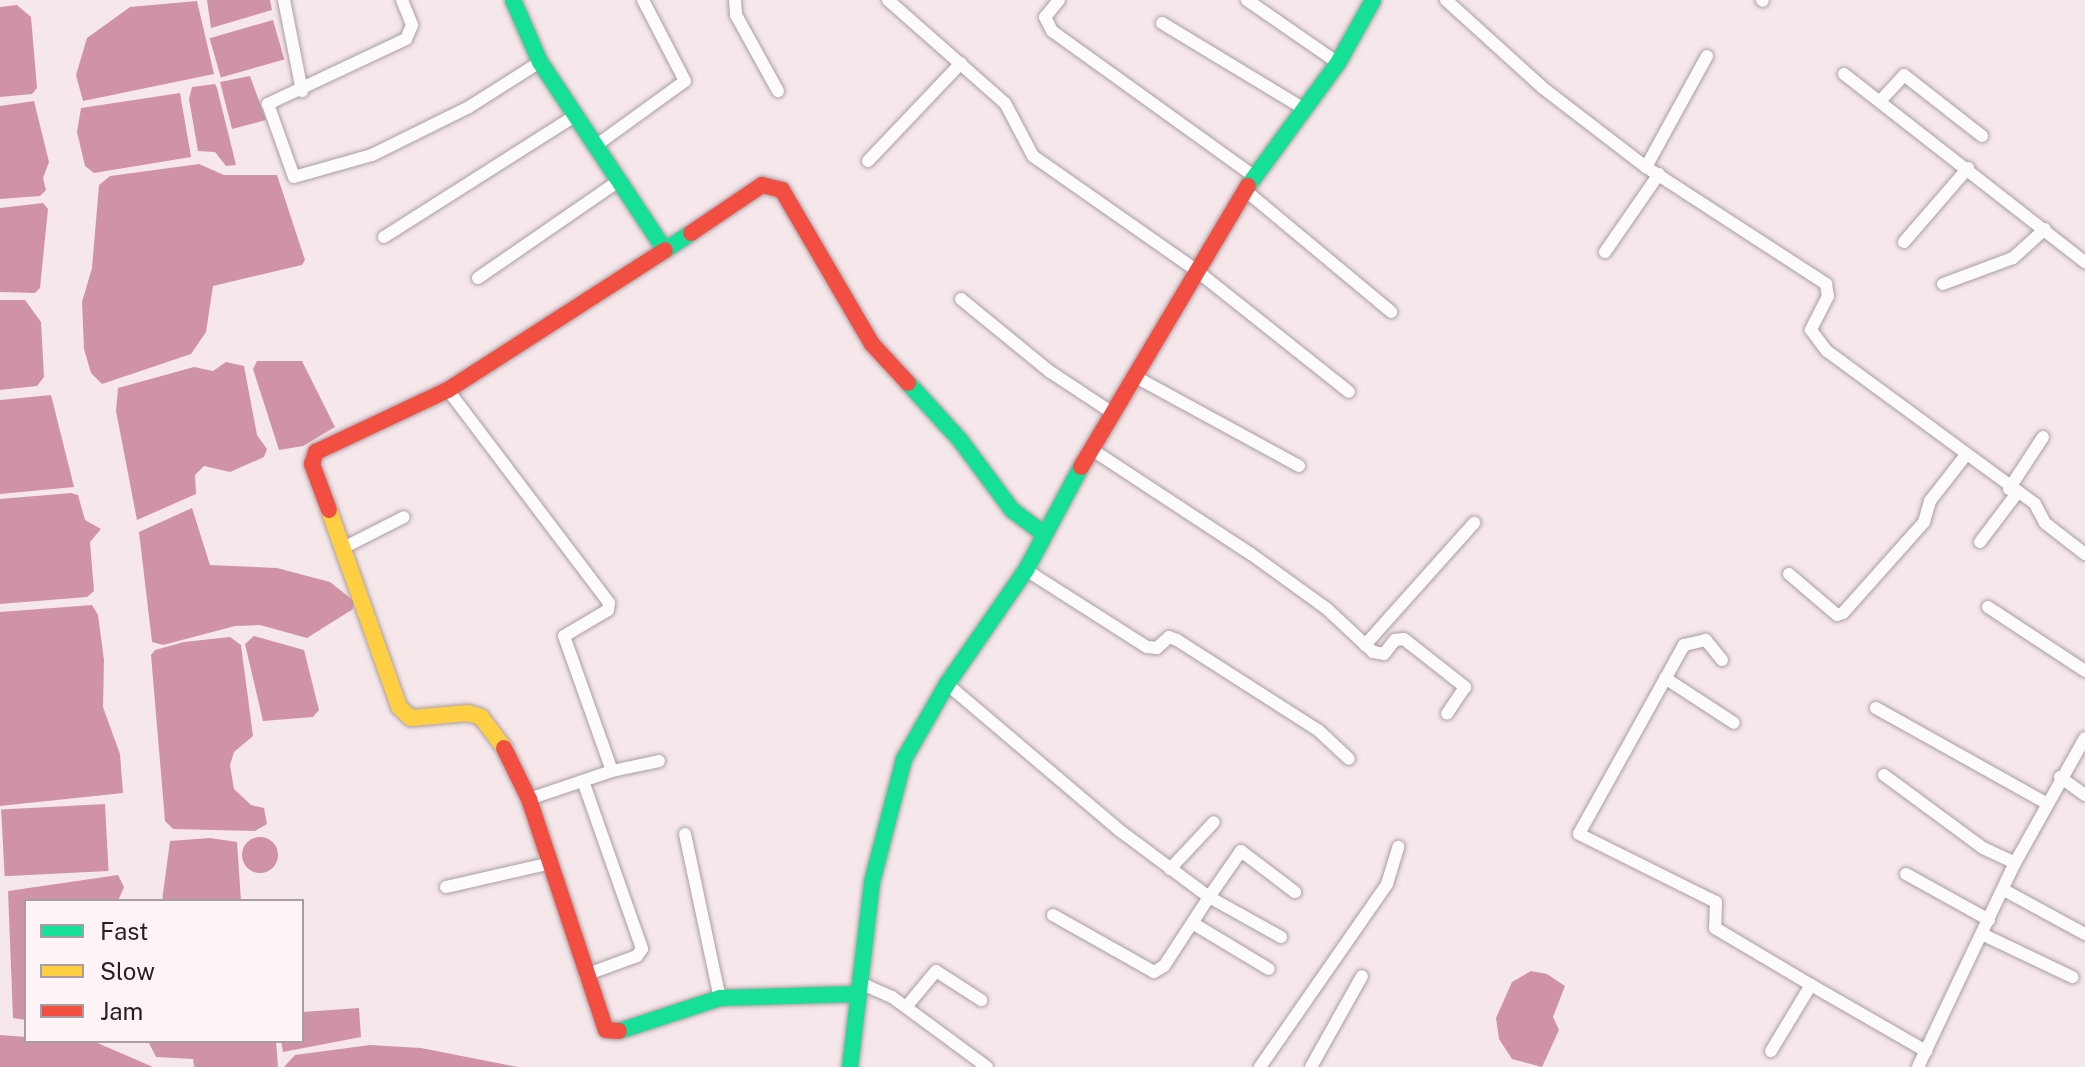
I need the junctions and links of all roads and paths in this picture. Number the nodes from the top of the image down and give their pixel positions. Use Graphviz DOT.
graph roads {
  1 [pos="284,0"];
  2 [pos="402,0"];
  3 [pos="513,0"];
  4 [pos="643,0"];
  5 [pos="735,0"];
  6 [pos="888,0"];
  7 [pos="1059,0"];
  8 [pos="1247,0"];
  9 [pos="1373,0"];
  10 [pos="1446,0"];
  11 [pos="1162,23"];
  12 [pos="1707,56"];
  13 [pos="540,62"];
  14 [pos="961,63"];
  15 [pos="1338,63"];
  16 [pos="1844,74"];
  17 [pos="302,91"];
  18 [pos="778,91"];
  19 [pos="1881,100"];
  20 [pos="1304,109"];
  21 [pos="576,115"];
  22 [pos="1982,136"];
  23 [pos="598,144"];
  24 [pos="868,161"];
  25 [pos="1646,167"];
  26 [pos="1968,168"];
  27 [pos="1659,174"];
  28 [pos="620,180"];
  29 [pos="1250,183"];
  30 [pos="2045,229"];
  31 [pos="384,237"];
  32 [pos="1904,242"];
  33 [pos="665,250"];
  34 [pos="1605,252"];
  35 [pos="2085,262"];
  36 [pos="1197,271"];
  37 [pos="478,278"];
  38 [pos="1943,284"];
  39 [pos="961,299"];
  40 [pos="1391,312"];
  41 [pos="1134,376"];
  42 [pos="448,390"];
  43 [pos="1349,392"];
  44 [pos="1111,412"];
  45 [pos="2043,437"];
  46 [pos="1091,449"];
  47 [pos="1966,455"];
  48 [pos="1299,466"];
  49 [pos="2013,491"];
  50 [pos="404,517"];
  51 [pos="1474,523"];
  52 [pos="1043,533"];
  53 [pos="1980,542"];
  54 [pos="343,548"];
  55 [pos="2085,554"];
  56 [pos="1026,570"];
  57 [pos="1789,574"];
  58 [pos="1988,607"];
  59 [pos="1365,645"];
  60 [pos="1722,660"];
  61 [pos="2085,671"];
  62 [pos="1665,678"];
  63 [pos="947,684"];
  64 [pos="1876,708"];
  65 [pos="1447,714"];
  66 [pos="1734,723"];
  67 [pos="2085,738"];
  68 [pos="1349,759"];
  69 [pos="659,761"];
  70 [pos="612,771"];
  71 [pos="1884,775"];
  72 [pos="2060,777"];
  73 [pos="583,781"];
  74 [pos="2085,795"];
  75 [pos="529,799"];
  76 [pos="2046,803"];
  77 [pos="1214,822"];
  78 [pos="685,834"];
  79 [pos="1398,847"];
  80 [pos="551,863"];
  81 [pos="2015,863"];
  82 [pos="1170,869"];
  83 [pos="1906,874"];
  84 [pos="446,887"];
  85 [pos="2004,890"];
  86 [pos="1295,892"];
  87 [pos="1209,897"];
  88 [pos="1053,915"];
  89 [pos="1989,920"];
  90 [pos="1194,924"];
  91 [pos="2085,934"];
  92 [pos="1984,935"];
  93 [pos="1281,937"];
  94 [pos="1269,969"];
  95 [pos="585,975"];
  96 [pos="1362,976"];
  97 [pos="2072,977"];
  98 [pos="1811,985"];
  99 [pos="858,988"];
  100 [pos="720,998"];
  101 [pos="981,1000"];
  102 [pos="906,1007"];
  103 [pos="1771,1051"];
  104 [pos="1926,1051"];
  105 [pos="850,1067"];
  106 [pos="987,1067"];
  107 [pos="1260,1067"];
  108 [pos="1311,1067"];
  109 [pos="1918,1067"];
  1 -- 17 [label="street"];
  2 -- 17 [label="street"];
  3 -- 13 [label="street"];
  4 -- 23 [label="street"];
  5 -- 18 [label="street"];
  6 -- 14 [label="street"];
  7 -- 29 [label="street"];
  8 -- 15 [label="street"];
  9 -- 15 [label="street"];
  10 -- 25 [label="street"];
  11 -- 20 [label="street"];
  12 -- 25 [label="street"];
  13 -- 17 [label="street"];
  13 -- 21 [label="street"];
  14 -- 24 [label="street"];
  14 -- 36 [label="street"];
  15 -- 20 [label="street"];
  16 -- 19 [label="street"];
  19 -- 22 [label="street"];
  19 -- 26 [label="street"];
  20 -- 29 [label="street"];
  21 -- 23 [label="street"];
  21 -- 31 [label="street"];
  23 -- 28 [label="street"];
  25 -- 27 [label="street"];
  26 -- 30 [label="street"];
  26 -- 32 [label="street"];
  27 -- 34 [label="street"];
  27 -- 47 [label="street"];
  28 -- 33 [label="street"];
  28 -- 37 [label="street"];
  29 -- 36 [label="street"];
  29 -- 40 [label="street"];
  30 -- 35 [label="street"];
  30 -- 38 [label="street"];
  33 -- 42 [label="street"];
  33 -- 52 [label="street"];
  36 -- 41 [label="street"];
  36 -- 43 [label="street"];
  39 -- 44 [label="street"];
  41 -- 44 [label="street"];
  41 -- 48 [label="street"];
  42 -- 54 [label="street"];
  42 -- 70 [label="street"];
  44 -- 46 [label="street"];
  45 -- 49 [label="street"];
  46 -- 52 [label="street"];
  46 -- 59 [label="street"];
  47 -- 49 [label="street"];
  47 -- 57 [label="street"];
  49 -- 53 [label="street"];
  49 -- 55 [label="street"];
  50 -- 54 [label="street"];
  51 -- 59 [label="street"];
  52 -- 56 [label="street"];
  54 -- 75 [label="street"];
  56 -- 63 [label="street"];
  56 -- 68 [label="street"];
  58 -- 61 [label="street"];
  59 -- 65 [label="street"];
  60 -- 62 [label="street"];
  62 -- 66 [label="street"];
  62 -- 98 [label="street"];
  63 -- 82 [label="street"];
  63 -- 99 [label="street"];
  64 -- 76 [label="street"];
  67 -- 72 [label="street"];
  69 -- 70 [label="street"];
  70 -- 73 [label="street"];
  71 -- 81 [label="street"];
  72 -- 74 [label="street"];
  72 -- 76 [label="street"];
  73 -- 75 [label="street"];
  73 -- 95 [label="street"];
  75 -- 80 [label="street"];
  76 -- 81 [label="street"];
  77 -- 82 [label="street"];
  78 -- 100 [label="street"];
  79 -- 107 [label="street"];
  80 -- 84 [label="street"];
  80 -- 95 [label="street"];
  81 -- 85 [label="street"];
  82 -- 87 [label="street"];
  83 -- 89 [label="street"];
  85 -- 89 [label="street"];
  85 -- 91 [label="street"];
  86 -- 87 [label="street"];
  87 -- 90 [label="street"];
  87 -- 93 [label="street"];
  88 -- 90 [label="street"];
  89 -- 92 [label="street"];
  90 -- 94 [label="street"];
  92 -- 97 [label="street"];
  92 -- 104 [label="street"];
  95 -- 100 [label="street"];
  96 -- 108 [label="street"];
  98 -- 103 [label="street"];
  98 -- 104 [label="street"];
  99 -- 100 [label="street"];
  99 -- 102 [label="street"];
  99 -- 105 [label="street"];
  101 -- 102 [label="street"];
  102 -- 106 [label="street"];
  104 -- 109 [label="street"];
}
